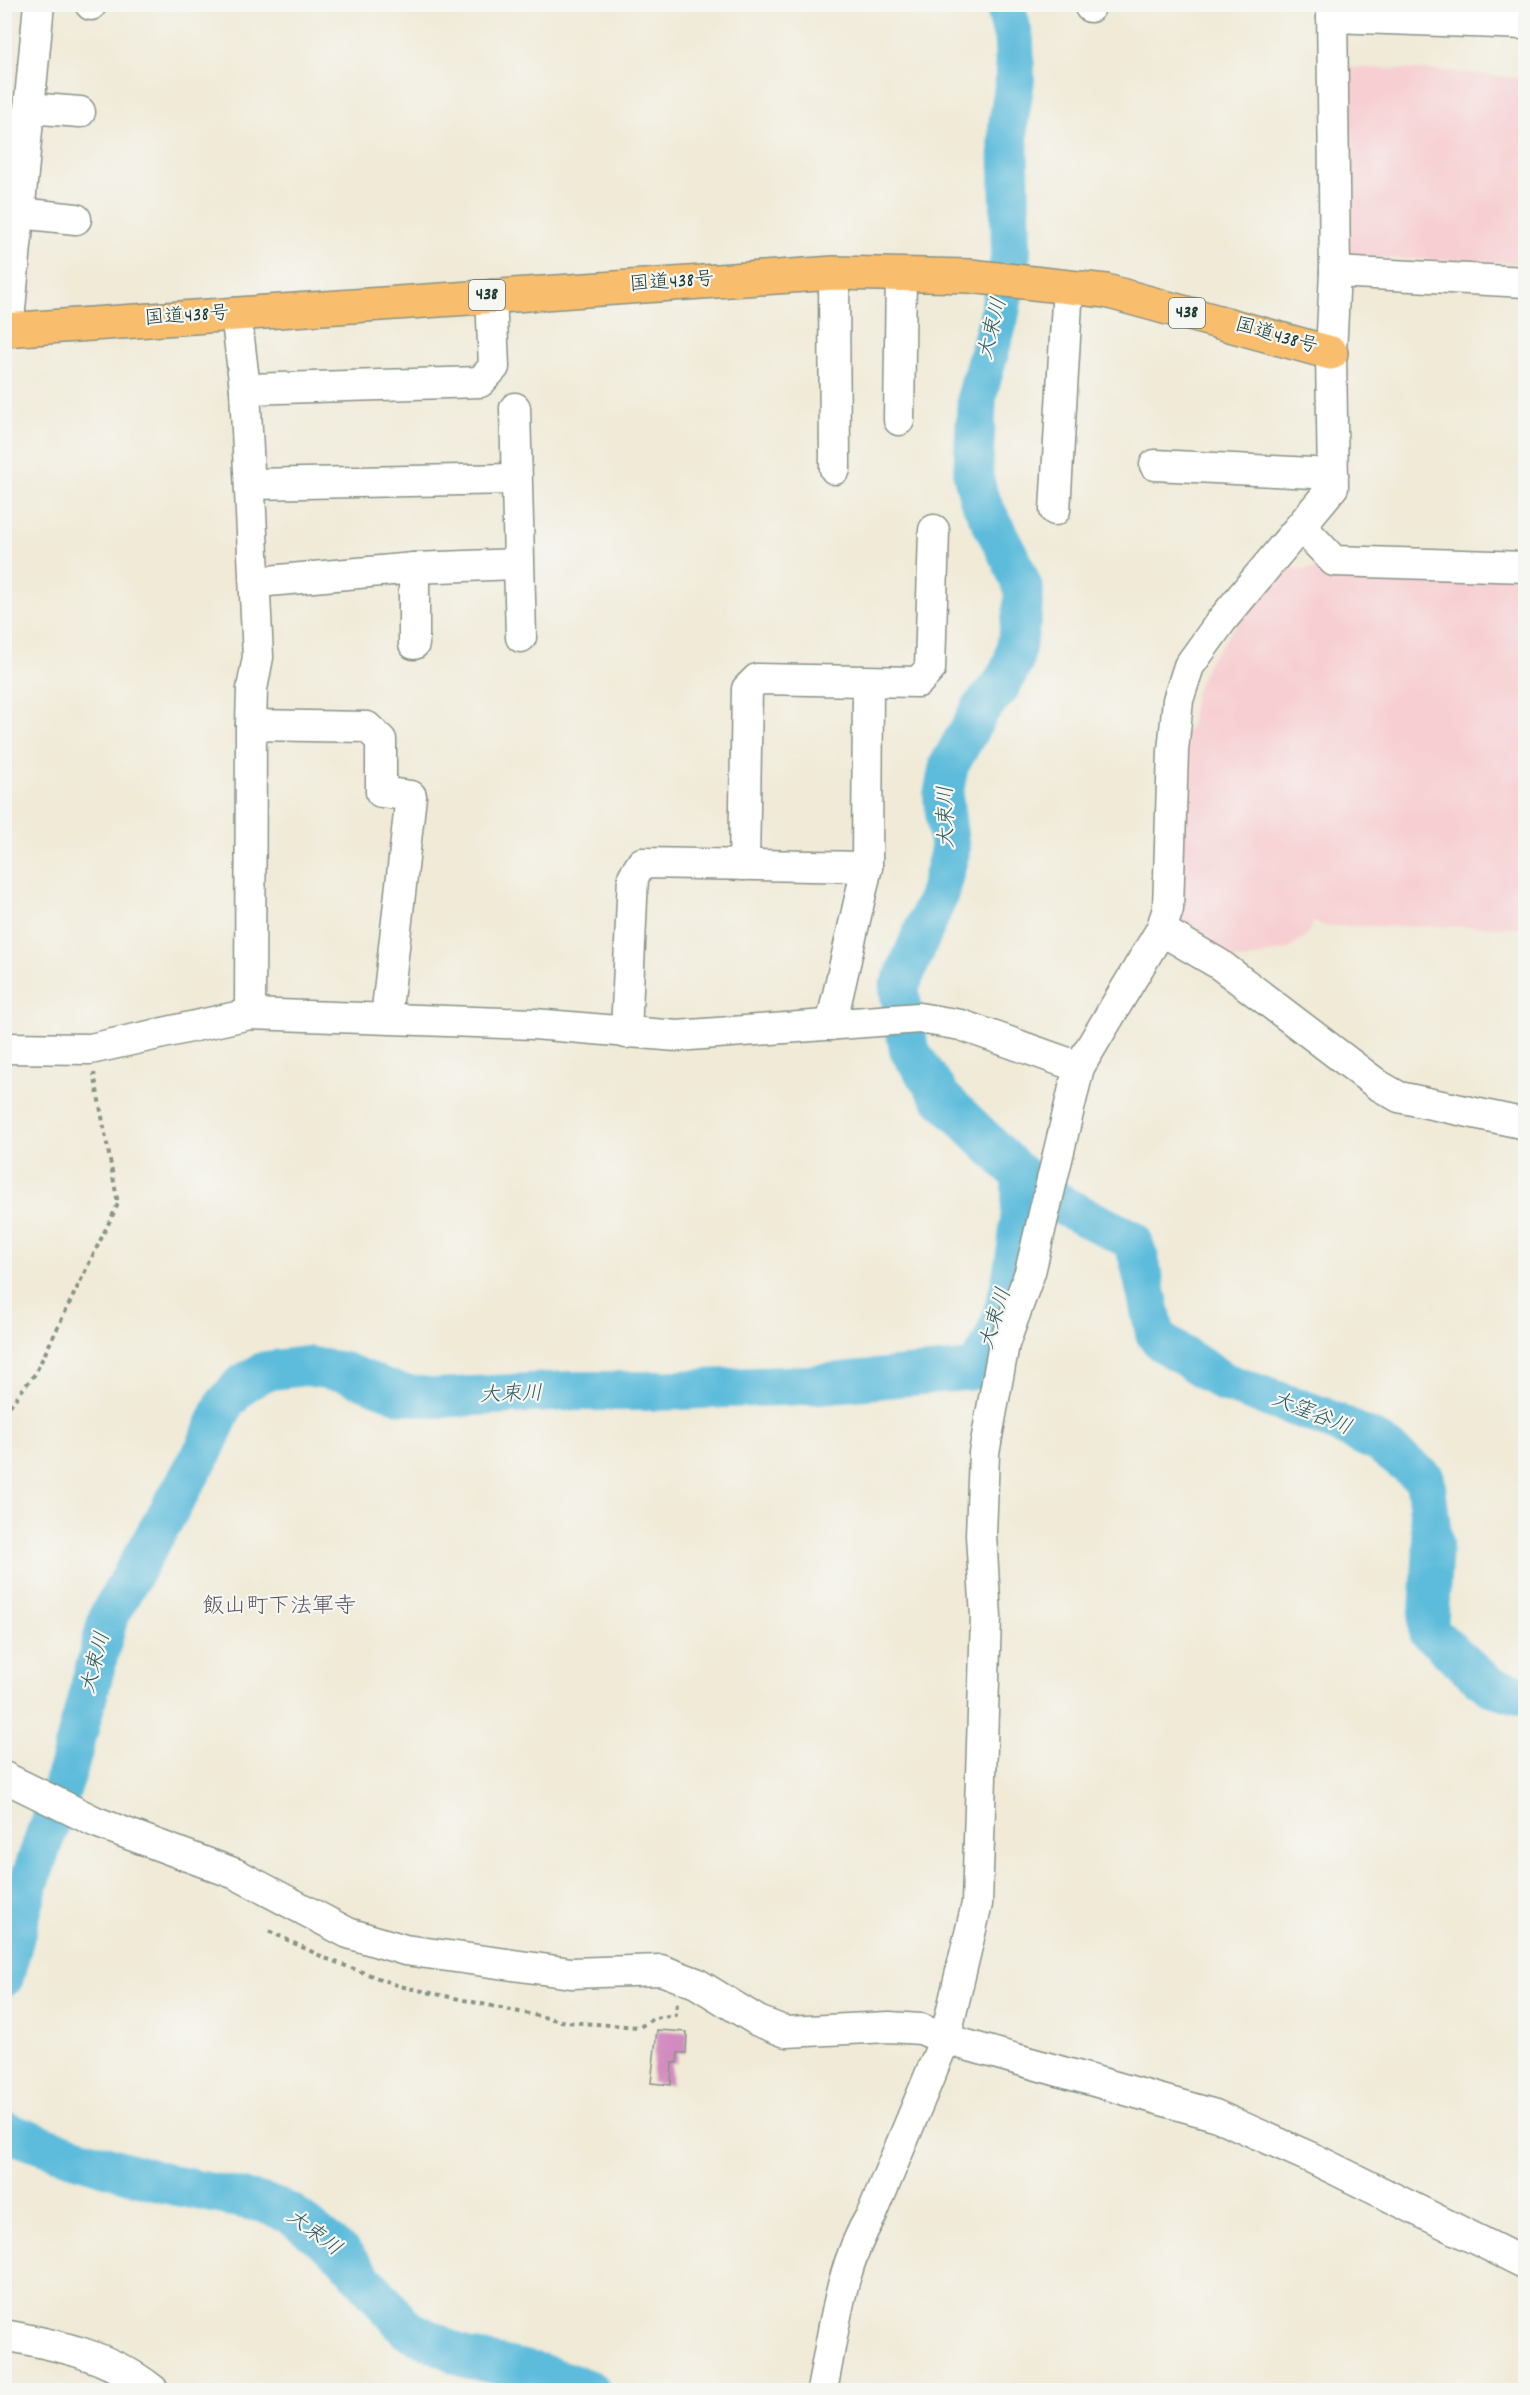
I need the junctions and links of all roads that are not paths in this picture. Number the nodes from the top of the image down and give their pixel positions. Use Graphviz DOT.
graph roads {
  1 [pos="39,4"];
  2 [pos="1332,11"];
  3 [pos="1442,13"];
  4 [pos="1526,24"];
  5 [pos="29,108"];
  6 [pos="80,112"];
  7 [pos="19,213"];
  8 [pos="75,219"];
  9 [pos="1335,272"];
  10 [pos="834,273"];
  11 [pos="901,274"];
  12 [pos="1526,282"];
  13 [pos="1054,285"];
  14 [pos="490,295"];
  15 [pos="236,313"];
  16 [pos="6,330"];
  17 [pos="1331,353"];
  18 [pos="245,389"];
  19 [pos="515,408"];
  20 [pos="899,420"];
  21 [pos="1155,465"];
  22 [pos="835,469"];
  23 [pos="1333,474"];
  24 [pos="516,479"];
  25 [pos="251,484"];
  26 [pos="1055,510"];
  27 [pos="1301,526"];
  28 [pos="934,530"];
  29 [pos="518,564"];
  30 [pos="1526,567"];
  31 [pos="414,568"];
  32 [pos="256,582"];
  33 [pos="521,637"];
  34 [pos="414,644"];
  35 [pos="868,682"];
  36 [pos="251,725"];
  37 [pos="744,865"];
  38 [pos="867,867"];
  39 [pos="1161,930"];
  40 [pos="250,1014"];
  41 [pos="387,1018"];
  42 [pos="831,1025"];
  43 [pos="626,1033"];
  44 [pos="4,1048"];
  45 [pos="1079,1067"];
  46 [pos="1526,1124"];
  47 [pos="4,1777"];
  48 [pos="945,2039"];
  49 [pos="1526,2264"];
  50 [pos="4,2335"];
  51 [pos="153,2391"];
  52 [pos="822,2391"];
  1 -- 5 [label="street"];
  2 -- 3 [label="street"];
  2 -- 9 [label="street"];
  3 -- 4 [label="street"];
  5 -- 6 [label="street"];
  5 -- 7 [label="street"];
  7 -- 8 [label="street"];
  7 -- 16 [label="street"];
  9 -- 12 [label="street"];
  9 -- 17 [label="street"];
  10 -- 11 [label="highway, 国道438号 / 438"];
  10 -- 14 [label="highway, 国道438号 / 438"];
  10 -- 22 [label="street"];
  11 -- 13 [label="highway, 国道438号 / 438"];
  11 -- 20 [label="street"];
  13 -- 17 [label="highway, 国道438号 / 438"];
  13 -- 26 [label="street"];
  14 -- 15 [label="highway, 国道438号 / 438"];
  14 -- 18 [label="street"];
  15 -- 16 [label="highway, 国道438号 / 438"];
  15 -- 18 [label="street"];
  17 -- 23 [label="street"];
  18 -- 25 [label="street"];
  19 -- 24 [label="street"];
  21 -- 23 [label="street"];
  23 -- 27 [label="street"];
  24 -- 25 [label="street"];
  24 -- 29 [label="street"];
  25 -- 32 [label="street"];
  27 -- 30 [label="street"];
  27 -- 39 [label="street"];
  28 -- 35 [label="street"];
  29 -- 31 [label="street"];
  29 -- 33 [label="street"];
  31 -- 32 [label="street"];
  31 -- 34 [label="street"];
  32 -- 36 [label="street"];
  35 -- 37 [label="street"];
  35 -- 38 [label="street"];
  36 -- 40 [label="street"];
  36 -- 41 [label="street"];
  37 -- 38 [label="street"];
  37 -- 43 [label="street"];
  38 -- 42 [label="street"];
  39 -- 45 [label="street"];
  39 -- 46 [label="street"];
  40 -- 41 [label="street"];
  40 -- 44 [label="street"];
  41 -- 43 [label="street"];
  42 -- 43 [label="street"];
  42 -- 45 [label="street"];
  45 -- 48 [label="street"];
  47 -- 48 [label="street"];
  48 -- 49 [label="street"];
  48 -- 52 [label="street"];
  50 -- 51 [label="street"];
}
